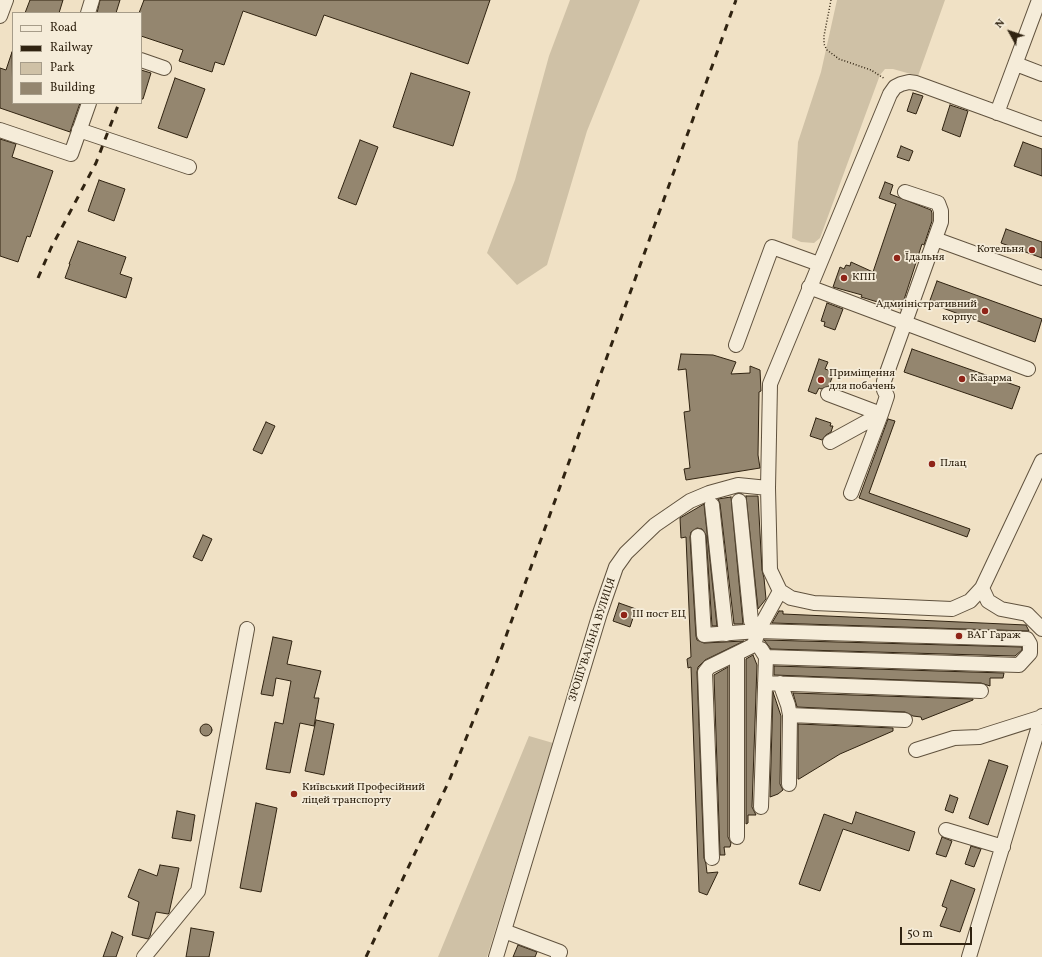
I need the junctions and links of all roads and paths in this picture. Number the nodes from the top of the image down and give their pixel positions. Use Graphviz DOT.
graph roads {
  1 [pos="6,0"];
  2 [pos="92,0"];
  3 [pos="831,0"];
  4 [pos="1039,0"];
  5 [pos="88,12"];
  6 [pos="0,16"];
  7 [pos="142,60"];
  8 [pos="1016,64"];
  9 [pos="164,68"];
  10 [pos="1042,74"];
  11 [pos="890,94"];
  12 [pos="89,104"];
  13 [pos="997,113"];
  14 [pos="1042,129"];
  15 [pos="0,130"];
  16 [pos="79,130"];
  17 [pos="189,167"];
  18 [pos="905,192"];
  19 [pos="935,239"];
  20 [pos="819,264"];
  21 [pos="1042,278"];
  22 [pos="809,287"];
  23 [pos="905,322"];
  24 [pos="736,345"];
  25 [pos="1028,369"];
  26 [pos="828,394"];
  27 [pos="881,414"];
  28 [pos="830,442"];
  29 [pos="1042,461"];
  30 [pos="768,488"];
  31 [pos="851,493"];
  32 [pos="739,501"];
  33 [pos="712,505"];
  34 [pos="698,536"];
  35 [pos="982,588"];
  36 [pos="780,591"];
  37 [pos="247,629"];
  38 [pos="1042,629"];
  39 [pos="758,631"];
  40 [pos="726,634"];
  41 [pos="754,645"];
  42 [pos="736,654"];
  43 [pos="766,657"];
  44 [pos="765,683"];
  45 [pos="780,683"];
  46 [pos="981,691"];
  47 [pos="790,715"];
  48 [pos="1042,716"];
  49 [pos="905,720"];
  50 [pos="916,750"];
  51 [pos="789,784"];
  52 [pos="761,807"];
  53 [pos="946,830"];
  54 [pos="738,837"];
  55 [pos="1003,847"];
  56 [pos="712,858"];
  57 [pos="504,931"];
  58 [pos="144,957"];
  59 [pos="496,957"];
  60 [pos="558,957"];
  61 [pos="969,957"];
  1 -- 6 [label="street"];
  2 -- 5 [label="street"];
  3 -- 11 [label="path"];
  4 -- 8 [label="street"];
  7 -- 9 [label="street"];
  8 -- 10 [label="street"];
  8 -- 13 [label="street"];
  11 -- 13 [label="street"];
  11 -- 20 [label="street"];
  12 -- 16 [label="street"];
  13 -- 14 [label="street"];
  15 -- 16 [label="street"];
  16 -- 17 [label="street"];
  18 -- 19 [label="street"];
  19 -- 21 [label="street"];
  19 -- 23 [label="street"];
  20 -- 22 [label="street"];
  20 -- 24 [label="street"];
  22 -- 23 [label="street"];
  22 -- 30 [label="street"];
  23 -- 25 [label="street"];
  23 -- 27 [label="street"];
  26 -- 27 [label="street"];
  27 -- 28 [label="street"];
  27 -- 31 [label="street"];
  29 -- 35 [label="street"];
  30 -- 36 [label="street"];
  30 -- 57 [label="street, ЗРОШУВАЛЬНА ВУЛИЦЯ"];
  32 -- 39 [label="street"];
  33 -- 40 [label="street"];
  34 -- 40 [label="street"];
  35 -- 36 [label="street"];
  35 -- 38 [label="street"];
  36 -- 39 [label="street"];
  37 -- 58 [label="street"];
  39 -- 40 [label="street"];
  39 -- 41 [label="street"];
  39 -- 43 [label="street"];
  41 -- 42 [label="street"];
  41 -- 43 [label="street"];
  42 -- 54 [label="street"];
  42 -- 56 [label="street"];
  43 -- 44 [label="street"];
  44 -- 45 [label="street"];
  44 -- 52 [label="street"];
  45 -- 46 [label="street"];
  45 -- 47 [label="street"];
  47 -- 49 [label="street"];
  47 -- 51 [label="street"];
  48 -- 50 [label="street"];
  48 -- 55 [label="street"];
  53 -- 55 [label="street"];
  55 -- 61 [label="street"];
  57 -- 59 [label="street, ЗРОШУВАЛЬНА ВУЛИЦЯ"];
  57 -- 60 [label="street"];
}
